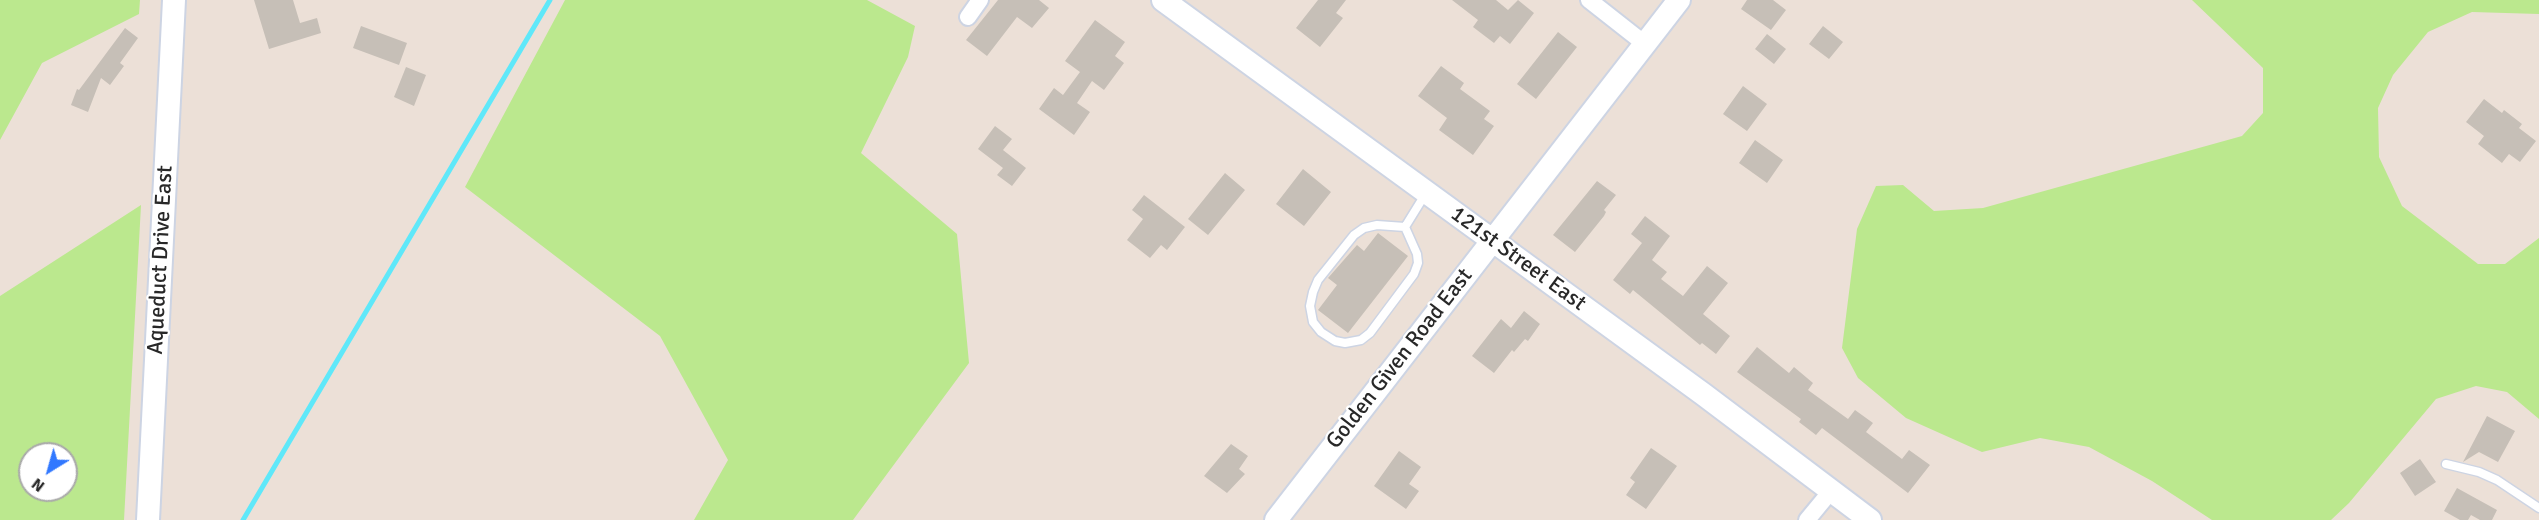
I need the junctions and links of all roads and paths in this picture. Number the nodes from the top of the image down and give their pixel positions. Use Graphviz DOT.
graph roads {
  1 [pos="174,0"];
  2 [pos="980,0"];
  3 [pos="1163,0"];
  4 [pos="1589,0"];
  5 [pos="1679,0"];
  6 [pos="968,17"];
  7 [pos="1645,44"];
  8 [pos="1426,192"];
  9 [pos="1405,226"];
  10 [pos="1492,240"];
  11 [pos="2446,464"];
  12 [pos="1831,491"];
  13 [pos="2539,508"];
  14 [pos="148,520"];
  15 [pos="1276,520"];
  16 [pos="1807,520"];
  17 [pos="1870,520"];
  1 -- 14 [label="street, Aqueduct Drive East"];
  2 -- 6 [label="street"];
  3 -- 8 [label="street, 121st Street East"];
  4 -- 7 [label="street"];
  5 -- 7 [label="street, Golden Given Road East"];
  7 -- 10 [label="street, Golden Given Road East"];
  8 -- 9 [label="lane"];
  8 -- 10 [label="street, 121st Street East"];
  9 -- 9 [label="lane"];
  10 -- 12 [label="street, 121st Street East"];
  10 -- 15 [label="street, Golden Given Road East"];
  11 -- 13 [label="lane"];
  12 -- 16 [label="street"];
  12 -- 17 [label="street, 121st Street East"];
}
